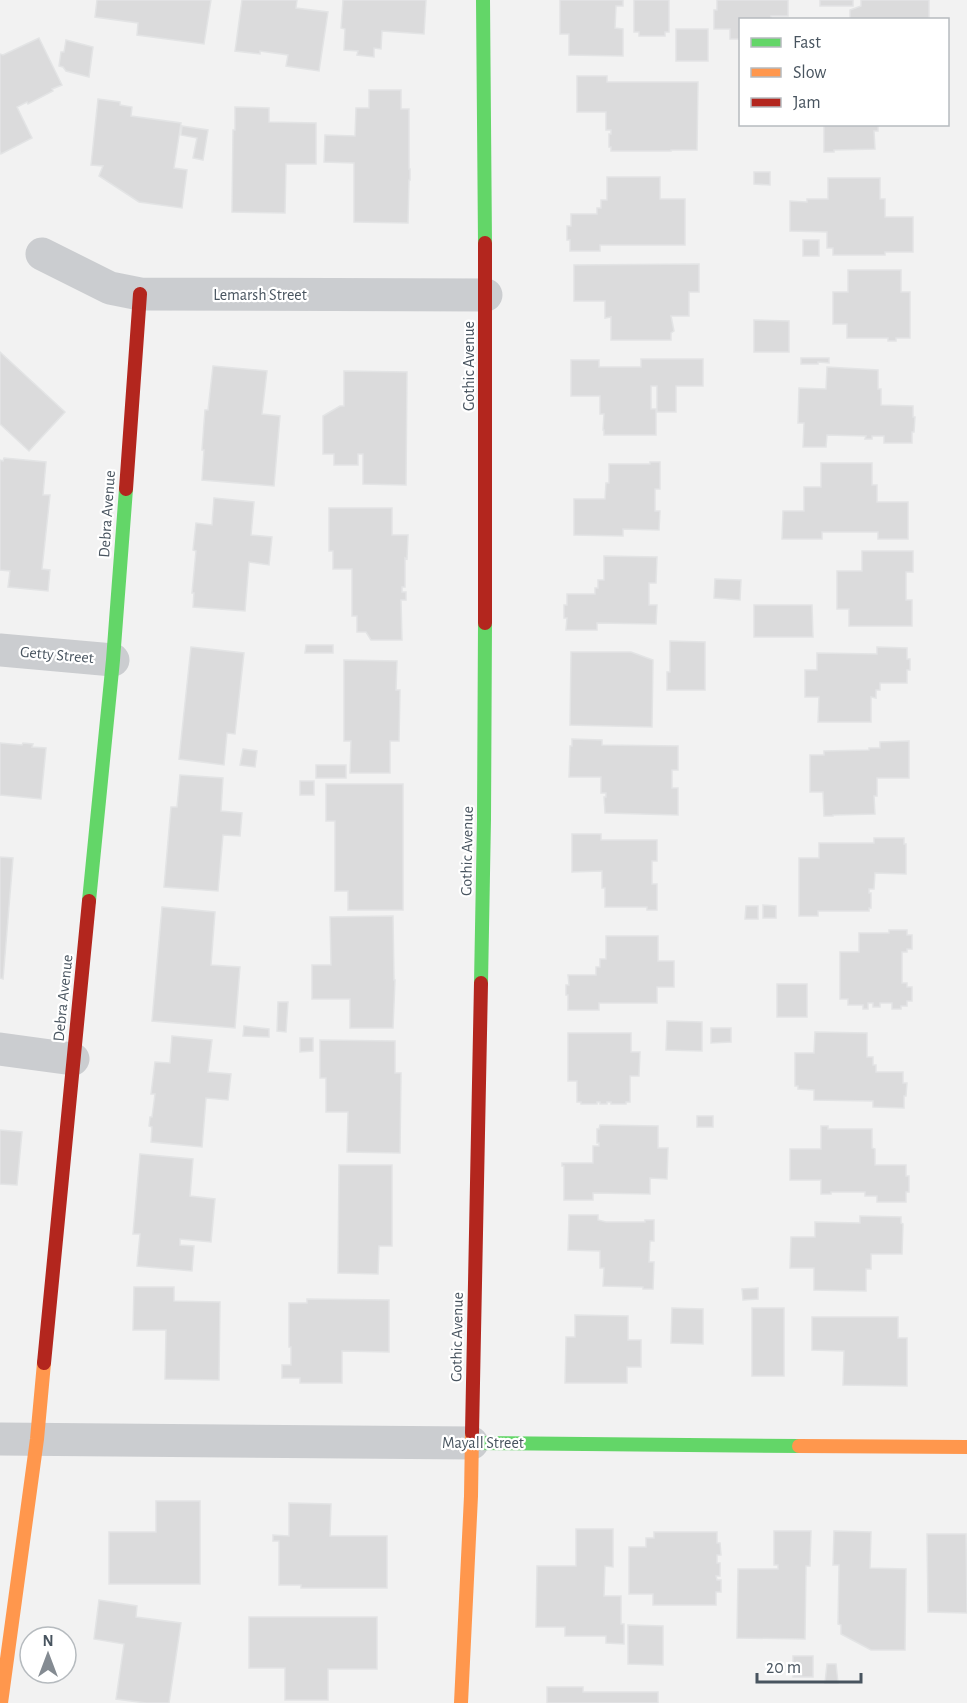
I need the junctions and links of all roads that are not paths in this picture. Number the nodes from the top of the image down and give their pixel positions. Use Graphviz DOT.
graph roads {
  1 [pos="483,0"];
  2 [pos="42,254"];
  3 [pos="140,294"];
  4 [pos="486,295"];
  5 [pos="0,650"];
  6 [pos="113,660"];
  7 [pos="0,1049"];
  8 [pos="73,1059"];
  9 [pos="0,1439"];
  10 [pos="37,1439"];
  11 [pos="472,1443"];
  12 [pos="967,1446"];
  13 [pos="1,1703"];
  14 [pos="461,1703"];
  1 -- 4 [label="street, Gothic Avenue"];
  2 -- 3 [label="street, Lemarsh Street"];
  3 -- 4 [label="street, Lemarsh Street"];
  3 -- 6 [label="street, Debra Avenue"];
  4 -- 11 [label="street, Gothic Avenue"];
  5 -- 6 [label="street, Getty Street"];
  6 -- 8 [label="street, Debra Avenue"];
  7 -- 8 [label="street"];
  8 -- 10 [label="street, Debra Avenue"];
  9 -- 10 [label="street, Mayall Street"];
  10 -- 11 [label="street, Mayall Street"];
  10 -- 13 [label="street, Debra Avenue"];
  11 -- 12 [label="street, Mayall Street"];
  11 -- 14 [label="street, Gothic Avenue"];
}
